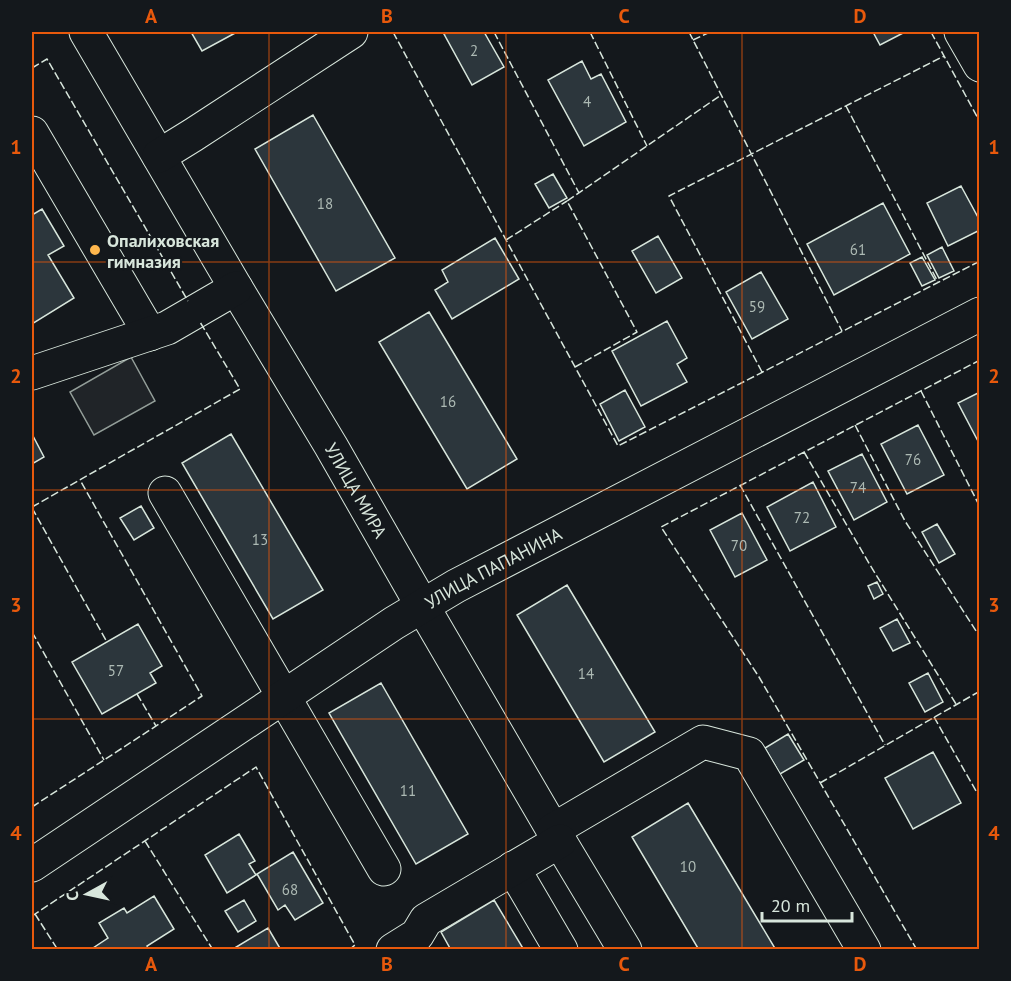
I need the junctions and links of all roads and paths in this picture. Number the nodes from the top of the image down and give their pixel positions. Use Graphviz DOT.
graph roads {
  1 [pos="86,32"];
  2 [pos="351,32"];
  3 [pos="961,32"];
  4 [pos="980,65"];
  5 [pos="32,133"];
  6 [pos="159,156"];
  7 [pos="236,288"];
  8 [pos="980,314"];
  9 [pos="150,334"];
  10 [pos="32,373"];
  11 [pos="165,493"];
  12 [pos="423,607"];
  13 [pos="284,696"];
  14 [pos="557,835"];
  15 [pos="32,865"];
  16 [pos="513,868"];
  17 [pos="384,869"];
  18 [pos="412,945"];
  19 [pos="561,950"];
  20 [pos="626,950"];
  21 [pos="864,950"];
  1 -- 6 [label="street, УЛИЦА МИРА"];
  2 -- 6 [label="street"];
  3 -- 4 [label="street"];
  5 -- 9 [label="street"];
  6 -- 7 [label="street, УЛИЦА МИРА"];
  7 -- 9 [label="street"];
  7 -- 12 [label="street, УЛИЦА МИРА"];
  8 -- 12 [label="street, УЛИЦА ПАПАНИНА"];
  9 -- 10 [label="street"];
  11 -- 13 [label="street"];
  12 -- 13 [label="street, УЛИЦА ПАПАНИНА"];
  12 -- 14 [label="street, УЛИЦА МИРА"];
  13 -- 15 [label="street, УЛИЦА ПАПАНИНА"];
  13 -- 17 [label="street"];
  14 -- 16 [label="street"];
  14 -- 20 [label="street, УЛИЦА МИРА"];
  14 -- 21 [label="street"];
  16 -- 18 [label="street"];
  16 -- 19 [label="street"];
}
